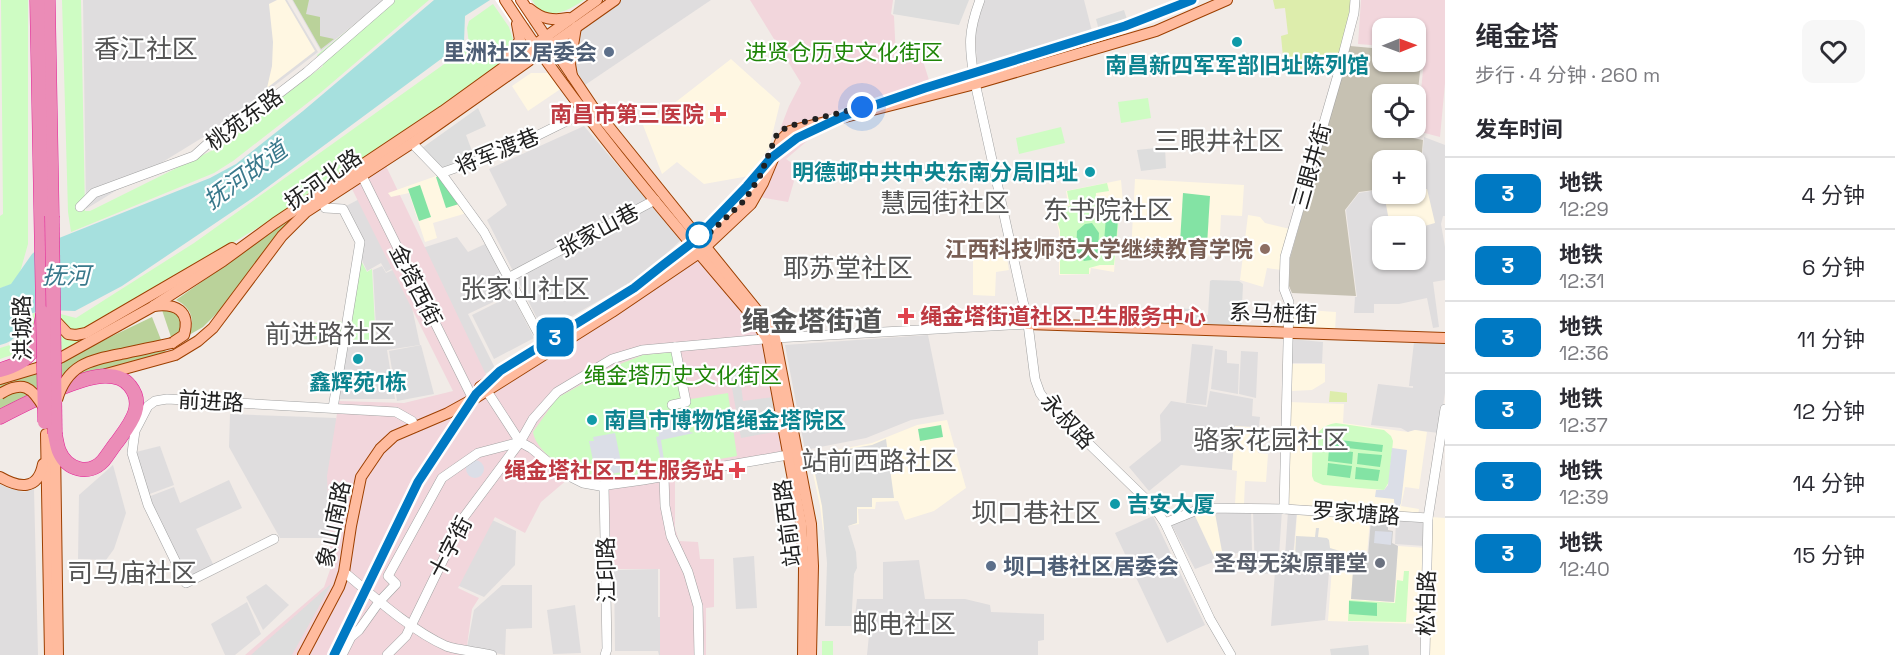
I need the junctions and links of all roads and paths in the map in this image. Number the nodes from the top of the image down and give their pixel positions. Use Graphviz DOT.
graph roads {
  1 [pos="37,0"];
  2 [pos="48,0"];
  3 [pos="390,0"];
  4 [pos="505,0"];
  5 [pos="597,0"];
  6 [pos="615,0"];
  7 [pos="980,0"];
  8 [pos="1214,0"];
  9 [pos="1227,0"];
  10 [pos="1355,0"];
  11 [pos="523,3"];
  12 [pos="515,15"];
  13 [pos="574,22"];
  14 [pos="548,41"];
  15 [pos="537,48"];
  16 [pos="501,69"];
  17 [pos="573,79"];
  18 [pos="974,81"];
  19 [pos="585,112"];
  20 [pos="412,143"];
  21 [pos="441,173"];
  22 [pos="362,176"];
  23 [pos="656,200"];
  24 [pos="80,207"];
  25 [pos="325,208"];
  26 [pos="46,217"];
  27 [pos="275,223"];
  28 [pos="700,247"];
  29 [pos="508,278"];
  30 [pos="229,305"];
  31 [pos="152,306"];
  32 [pos="48,315"];
  33 [pos="1028,324"];
  34 [pos="1289,333"];
  35 [pos="771,338"];
  36 [pos="1445,338"];
  37 [pos="172,343"];
  38 [pos="545,346"];
  39 [pos="675,347"];
  40 [pos="0,370"];
  41 [pos="103,375"];
  42 [pos="0,379"];
  43 [pos="485,388"];
  44 [pos="470,393"];
  45 [pos="0,394"];
  46 [pos="672,405"];
  47 [pos="333,408"];
  48 [pos="1445,409"];
  49 [pos="50,410"];
  50 [pos="0,417"];
  51 [pos="414,424"];
  52 [pos="50,434"];
  53 [pos="520,442"];
  54 [pos="788,455"];
  55 [pos="0,477"];
  56 [pos="664,477"];
  57 [pos="604,485"];
  58 [pos="1284,509"];
  59 [pos="1428,518"];
  60 [pos="1165,523"];
  61 [pos="274,539"];
  62 [pos="344,572"];
  63 [pos="379,602"];
  64 [pos="411,625"];
  65 [pos="50,655"];
  66 [pos="58,655"];
  67 [pos="297,655"];
  68 [pos="303,655"];
  69 [pos="342,655"];
  70 [pos="387,655"];
  71 [pos="492,655"];
  72 [pos="605,655"];
  73 [pos="699,655"];
  74 [pos="803,655"];
  75 [pos="811,655"];
  76 [pos="1231,655"];
  77 [pos="1425,655"];
  1 -- 26 [label="highway, 洪城路"];
  2 -- 26 [label="highway, 洪城路"];
  3 -- 24 [label="street, 桃苑东路"];
  4 -- 12 [label="main road, 站前西路"];
  5 -- 13 [label="main road, 抚河北路"];
  6 -- 13 [label="main road, 抚河北路"];
  7 -- 18 [label="street, 永叔路"];
  8 -- 18 [label="main road, 象山南路"];
  9 -- 18 [label="main road, 象山南路"];
  10 -- 34 [label="street, 三眼井街"];
  11 -- 13 [label="main road"];
  11 -- 14 [label="main road, 站前西路"];
  12 -- 15 [label="main road, 站前西路"];
  12 -- 16 [label="main road"];
  13 -- 14 [label="main road, 抚河北路"];
  13 -- 17 [label="main road"];
  14 -- 15 [label="main road, 抚河北路"];
  14 -- 17 [label="main road, 站前西路"];
  15 -- 16 [label="main road, 抚河北路"];
  15 -- 19 [label="main road, 站前西路"];
  15 -- 20 [label="main road, 抚河北路"];
  16 -- 27 [label="main road, 抚河北路"];
  17 -- 28 [label="main road, 站前西路"];
  18 -- 28 [label="main road, 象山南路"];
  18 -- 33 [label="street, 永叔路"];
  19 -- 21 [label="street, 将军渡巷"];
  19 -- 23 [label="main road, 站前西路"];
  20 -- 21 [label="street"];
  20 -- 22 [label="main road, 抚河北路"];
  21 -- 29 [label="street"];
  22 -- 30 [label="main road, 抚河北路"];
  22 -- 44 [label="street, 金塔西街"];
  23 -- 28 [label="main road, 站前西路"];
  23 -- 29 [label="street, 张家山巷"];
  25 -- 47 [label="street"];
  26 -- 32 [label="highway, 洪城路, bridge"];
  27 -- 31 [label="main road, 抚河北路"];
  27 -- 32 [label="main road"];
  28 -- 35 [label="main road, 站前西路"];
  28 -- 38 [label="main road, 象山南路"];
  28 -- 43 [label="main road, 象山南路"];
  29 -- 38 [label="street"];
  30 -- 37 [label="main road"];
  30 -- 41 [label="main road, 抚河北路"];
  31 -- 37 [label="main road"];
  31 -- 42 [label="main road, 抚河北路"];
  32 -- 40 [label="highway, bridge"];
  32 -- 49 [label="highway, 洪城路, bridge"];
  33 -- 34 [label="main road, 系马桩街"];
  33 -- 35 [label="street, 十字街"];
  33 -- 60 [label="street, 永叔路"];
  34 -- 36 [label="main road, 系马桩街"];
  34 -- 58 [label="street, 罗家塘路"];
  35 -- 39 [label="street, 十字街"];
  35 -- 54 [label="main road, 站前西路"];
  35 -- 75 [label="main road, 站前西路"];
  37 -- 49 [label="main road, bridge"];
  38 -- 43 [label="main road, 象山南路"];
  39 -- 46 [label="street"];
  39 -- 53 [label="street, 十字街"];
  41 -- 50 [label="highway, 抚河北路"];
  41 -- 52 [label="highway"];
  43 -- 44 [label="main road, 象山南路"];
  43 -- 51 [label="main road, 象山南路"];
  43 -- 53 [label="street"];
  44 -- 51 [label="main road, 象山南路"];
  45 -- 49 [label="main road, bridge"];
  47 -- 51 [label="street, 前进路"];
  47 -- 61 [label="street, 前进路"];
  48 -- 59 [label="street, 松柏路"];
  49 -- 52 [label="highway, 洪城路, bridge"];
  51 -- 62 [label="main road, 象山南路"];
  51 -- 67 [label="main road, 象山南路"];
  52 -- 55 [label="main road"];
  52 -- 65 [label="main road, 洪城路"];
  52 -- 66 [label="main road, 洪城路"];
  53 -- 57 [label="street"];
  53 -- 63 [label="street"];
  53 -- 64 [label="street, 十字街"];
  54 -- 56 [label="street"];
  54 -- 74 [label="main road, 站前西路"];
  56 -- 57 [label="street"];
  56 -- 73 [label="street"];
  57 -- 72 [label="street, 江印路"];
  58 -- 59 [label="street, 罗家塘路"];
  58 -- 60 [label="street, 罗家塘路"];
  59 -- 77 [label="street, 松柏路"];
  60 -- 76 [label="street, 永叔路"];
  62 -- 63 [label="street"];
  62 -- 68 [label="main road, 象山南路"];
  63 -- 64 [label="street"];
  63 -- 69 [label="street"];
  64 -- 70 [label="street, 十字街"];
  64 -- 71 [label="street"];
}
